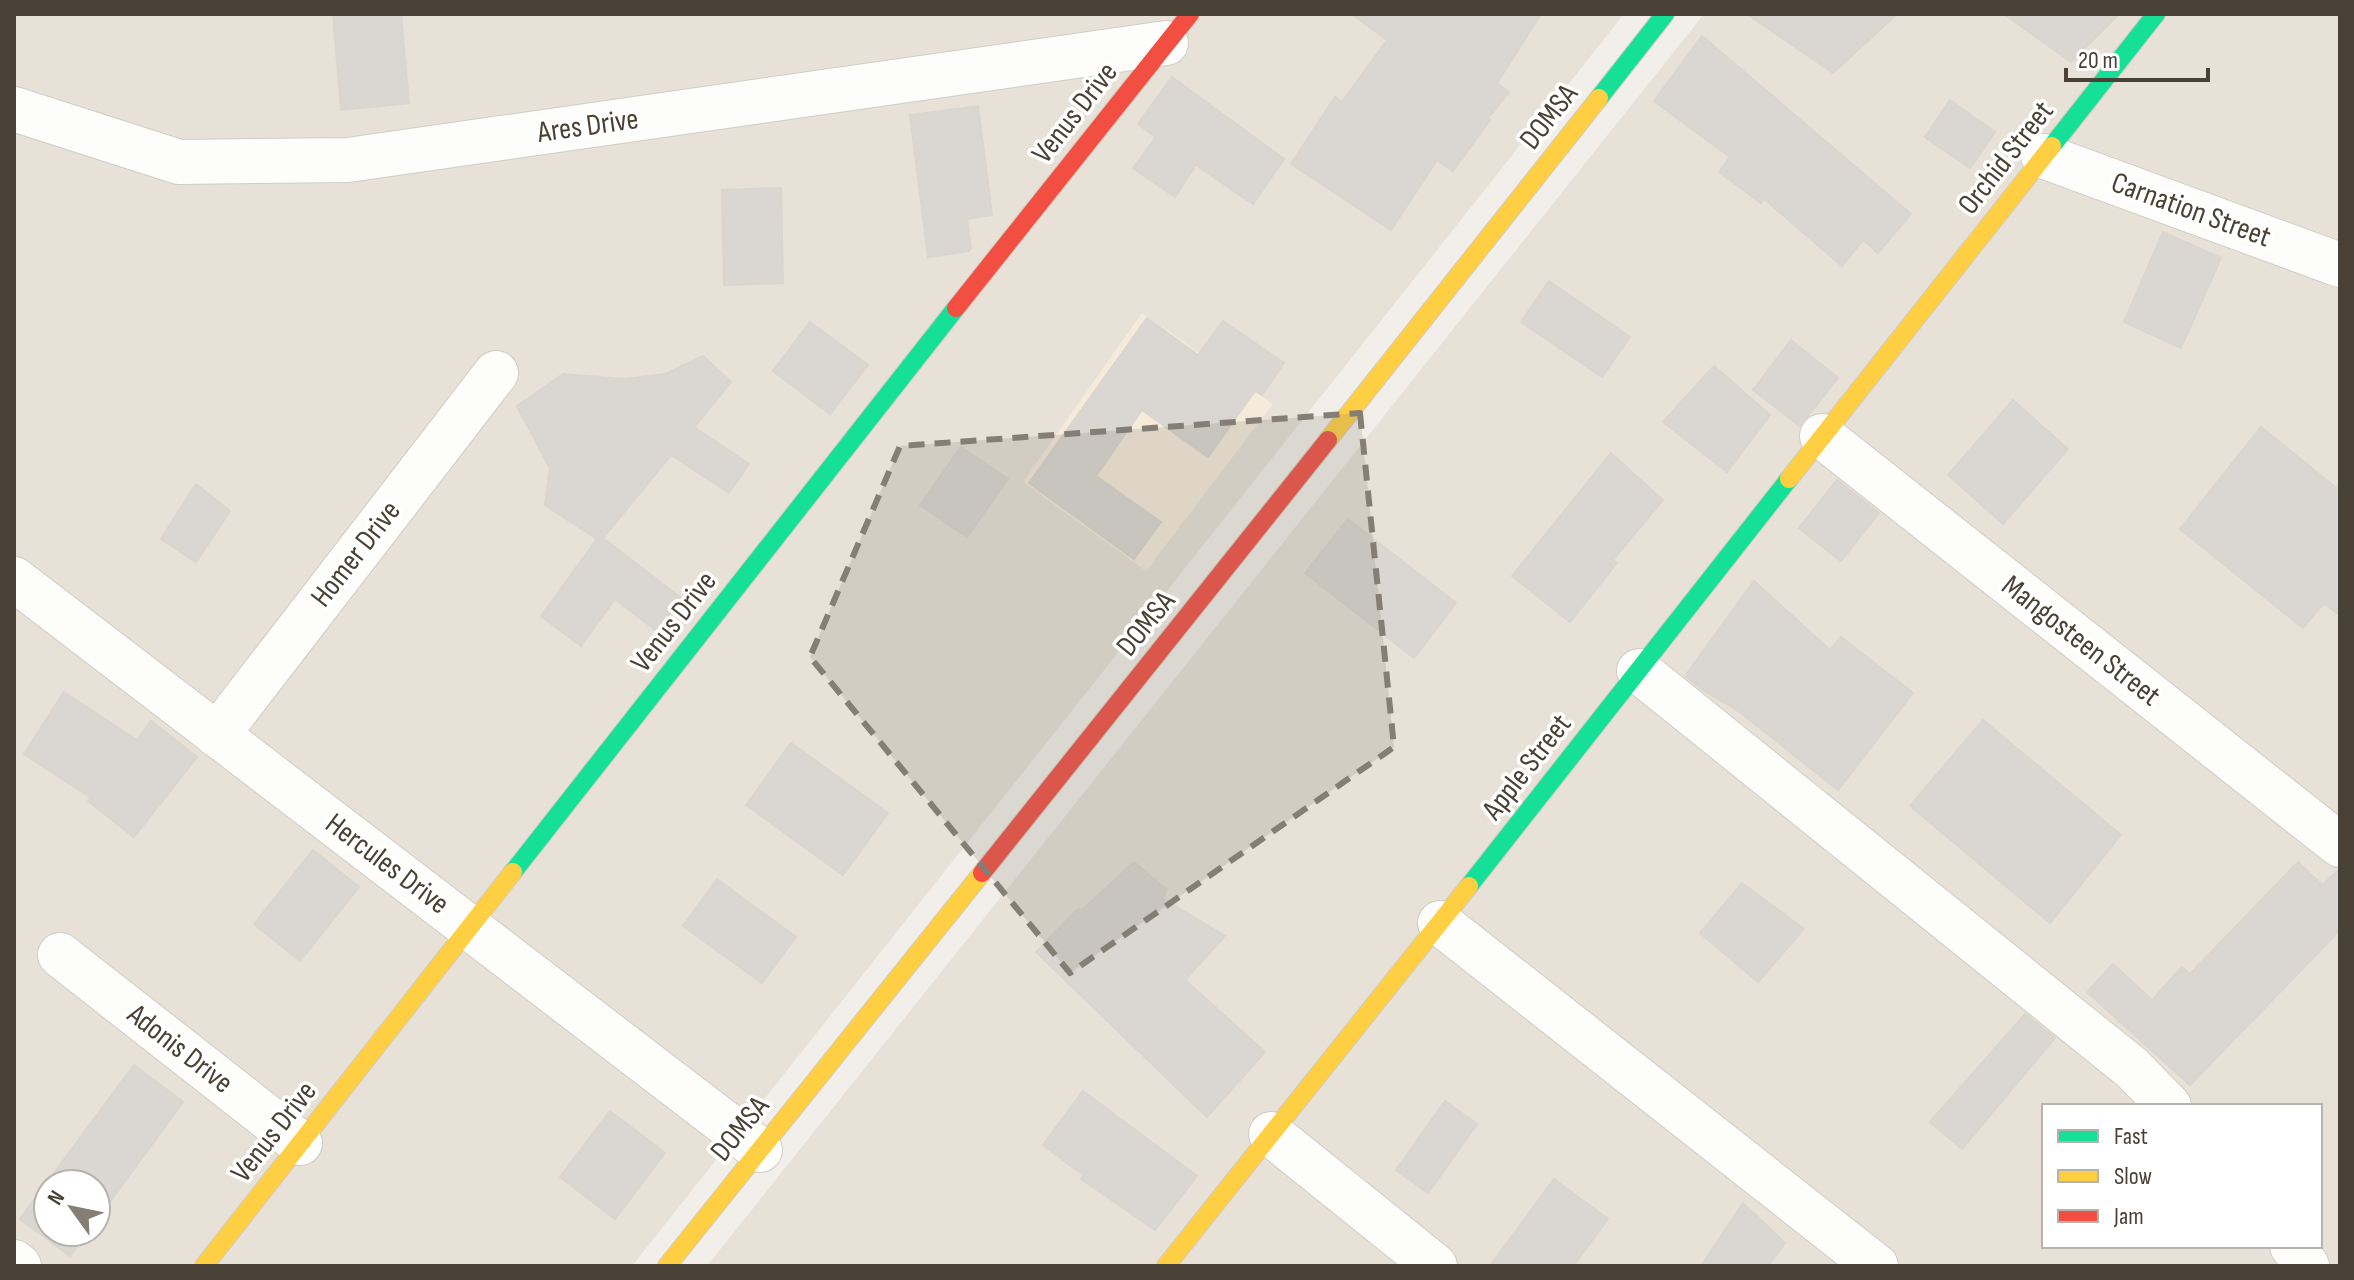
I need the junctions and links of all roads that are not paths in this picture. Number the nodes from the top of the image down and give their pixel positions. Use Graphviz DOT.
graph roads {
  1 [pos="1665,14"];
  2 [pos="2156,14"];
  3 [pos="1178,29"];
  4 [pos="14,109"];
  5 [pos="2043,156"];
  6 [pos="2340,265"];
  7 [pos="1930,300"];
  8 [pos="496,373"];
  9 [pos="1822,436"];
  10 [pos="14,579"];
  11 [pos="1639,671"];
  12 [pos="217,735"];
  13 [pos="2340,845"];
  14 [pos="1440,923"];
  15 [pos="471,927"];
  16 [pos="60,955"];
  17 [pos="2167,1104"];
  18 [pos="1271,1134"];
  19 [pos="300,1143"];
  20 [pos="760,1150"];
  21 [pos="2294,1248"];
  22 [pos="14,1262"];
  23 [pos="19,1266"];
  24 [pos="204,1266"];
  25 [pos="667,1266"];
  26 [pos="1166,1266"];
  27 [pos="1435,1266"];
  28 [pos="1876,1266"];
  29 [pos="2307,1266"];
  1 -- 20 [label="street, DOMSA"];
  2 -- 5 [label="street, Orchid Street"];
  3 -- 4 [label="street, Ares Drive"];
  3 -- 15 [label="street, Venus Drive"];
  5 -- 6 [label="street, Carnation Street"];
  5 -- 7 [label="street, Orchid Street"];
  7 -- 9 [label="street, Apple Street"];
  8 -- 12 [label="street, Homer Drive"];
  9 -- 11 [label="street, Apple Street"];
  9 -- 13 [label="street, Mangosteen Street"];
  10 -- 12 [label="street, Hercules Drive"];
  11 -- 14 [label="street, Apple Street"];
  11 -- 17 [label="street"];
  12 -- 15 [label="street, Hercules Drive"];
  14 -- 18 [label="street, Apple Street"];
  14 -- 28 [label="street"];
  15 -- 19 [label="street, Venus Drive"];
  15 -- 20 [label="street, Hercules Drive"];
  16 -- 19 [label="street, Adonis Drive"];
  18 -- 26 [label="street, Apple Street"];
  18 -- 27 [label="street"];
  19 -- 24 [label="street, Venus Drive"];
  20 -- 25 [label="street, DOMSA"];
  21 -- 29 [label="street"];
  22 -- 23 [label="street"];
}
